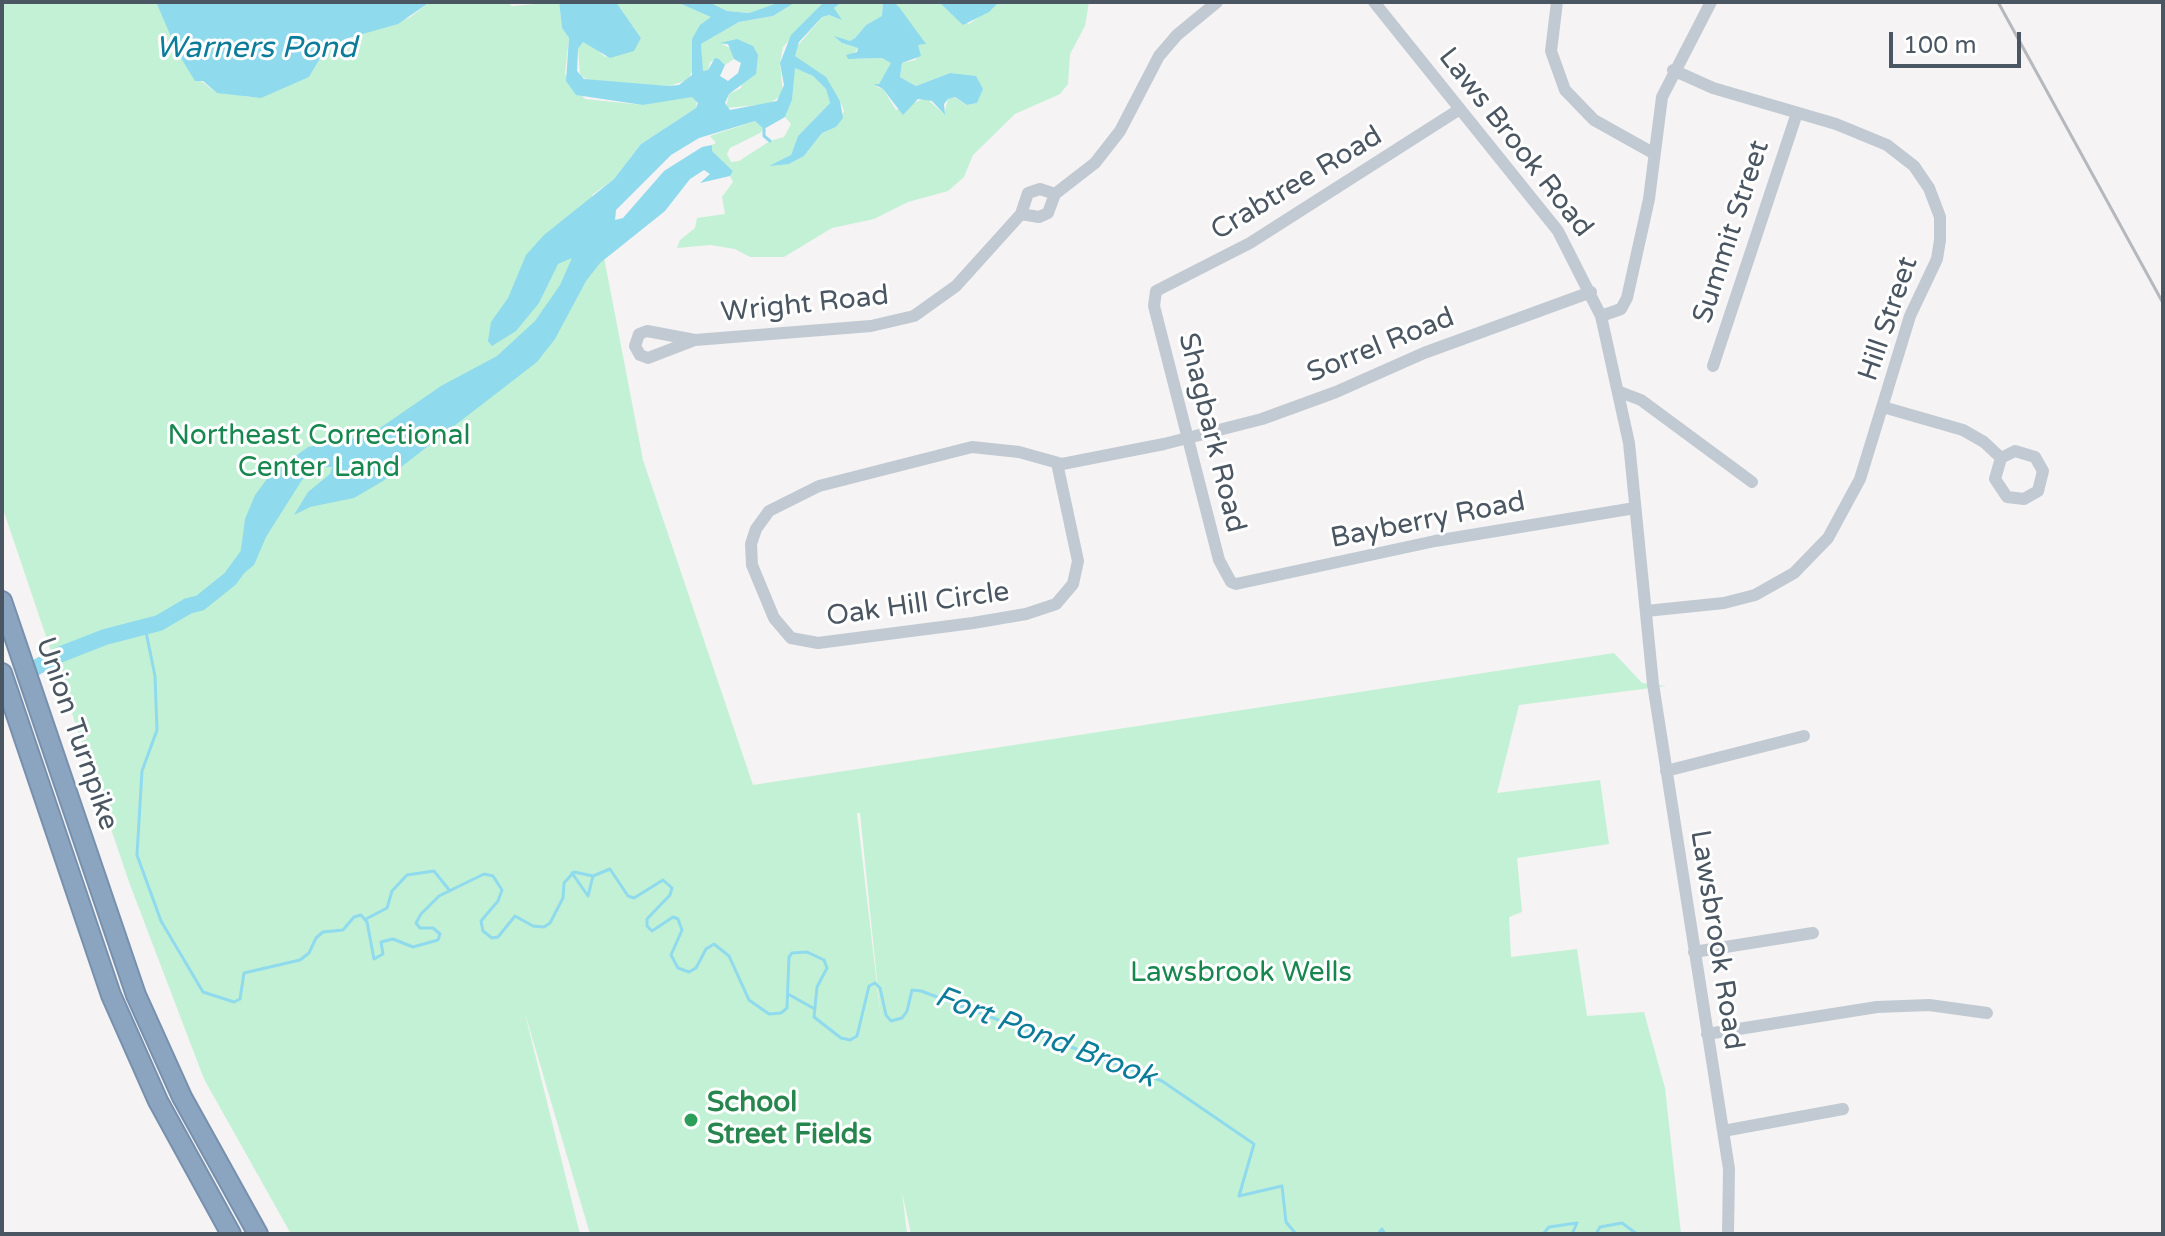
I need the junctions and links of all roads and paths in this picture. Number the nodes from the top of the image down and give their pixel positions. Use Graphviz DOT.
graph roads {
  1 [pos="1217,2"];
  2 [pos="1374,2"];
  3 [pos="1559,2"];
  4 [pos="1571,2"];
  5 [pos="1711,2"];
  6 [pos="1673,70"];
  7 [pos="1460,109"];
  8 [pos="1797,113"];
  9 [pos="1653,153"];
  10 [pos="1055,194"];
  11 [pos="1021,214"];
  12 [pos="1591,292"];
  13 [pos="1155,293"];
  14 [pos="1601,316"];
  15 [pos="695,340"];
  16 [pos="1713,366"];
  17 [pos="1620,392"];
  18 [pos="1883,407"];
  19 [pos="1188,438"];
  20 [pos="2001,458"];
  21 [pos="1057,463"];
  22 [pos="1752,482"];
  23 [pos="1635,508"];
  24 [pos="1231,582"];
  25 [pos="2,601"];
  26 [pos="1646,611"];
  27 [pos="1650,653"];
  28 [pos="2,673"];
  29 [pos="1804,736"];
  30 [pos="1666,771"];
  31 [pos="1813,933"];
  32 [pos="1694,952"];
  33 [pos="1987,1013"];
  34 [pos="1707,1034"];
  35 [pos="1843,1109"];
  36 [pos="1723,1131"];
  37 [pos="231,1234"];
  38 [pos="258,1234"];
  39 [pos="1728,1234"];
  1 -- 10 [label="street, Wright Road"];
  2 -- 7 [label="street, Laws Brook Road"];
  3 -- 4 [label="street"];
  3 -- 9 [label="street"];
  5 -- 6 [label="street"];
  6 -- 8 [label="street, Hill Street"];
  6 -- 9 [label="street"];
  7 -- 12 [label="street, Laws Brook Road"];
  7 -- 13 [label="street, Crabtree Road"];
  8 -- 16 [label="street, Summit Street"];
  8 -- 18 [label="street, Hill Street"];
  9 -- 14 [label="street"];
  10 -- 11 [label="street, Wright Road"];
  10 -- 11 [label="street, Wright Road"];
  11 -- 15 [label="street, Wright Road"];
  12 -- 14 [label="street, Laws Brook Road"];
  12 -- 19 [label="street, Sorrel Road"];
  13 -- 19 [label="street, Shagbark Road"];
  14 -- 17 [label="street, Laws Brook Road"];
  17 -- 22 [label="street"];
  17 -- 23 [label="street, Laws Brook Road"];
  18 -- 20 [label="street"];
  18 -- 26 [label="street, Hill Street"];
  19 -- 21 [label="street, Oak Hill Circle"];
  19 -- 24 [label="street, Shagbark Road"];
  20 -- 20 [label="street"];
  21 -- 21 [label="street, Oak Hill Circle"];
  23 -- 24 [label="street, Bayberry Road"];
  23 -- 26 [label="street, Laws Brook Road"];
  25 -- 38 [label="highway, Union Turnpike"];
  26 -- 27 [label="street, Laws Brook Road"];
  27 -- 30 [label="street, Lawsbrook Road"];
  28 -- 37 [label="highway, Union Turnpike"];
  29 -- 30 [label="street"];
  30 -- 32 [label="street, Lawsbrook Road"];
  31 -- 32 [label="street"];
  32 -- 34 [label="street, Lawsbrook Road"];
  33 -- 34 [label="street"];
  34 -- 36 [label="street, Lawsbrook Road"];
  35 -- 36 [label="street"];
  36 -- 39 [label="street, Lawsbrook Road"];
}
